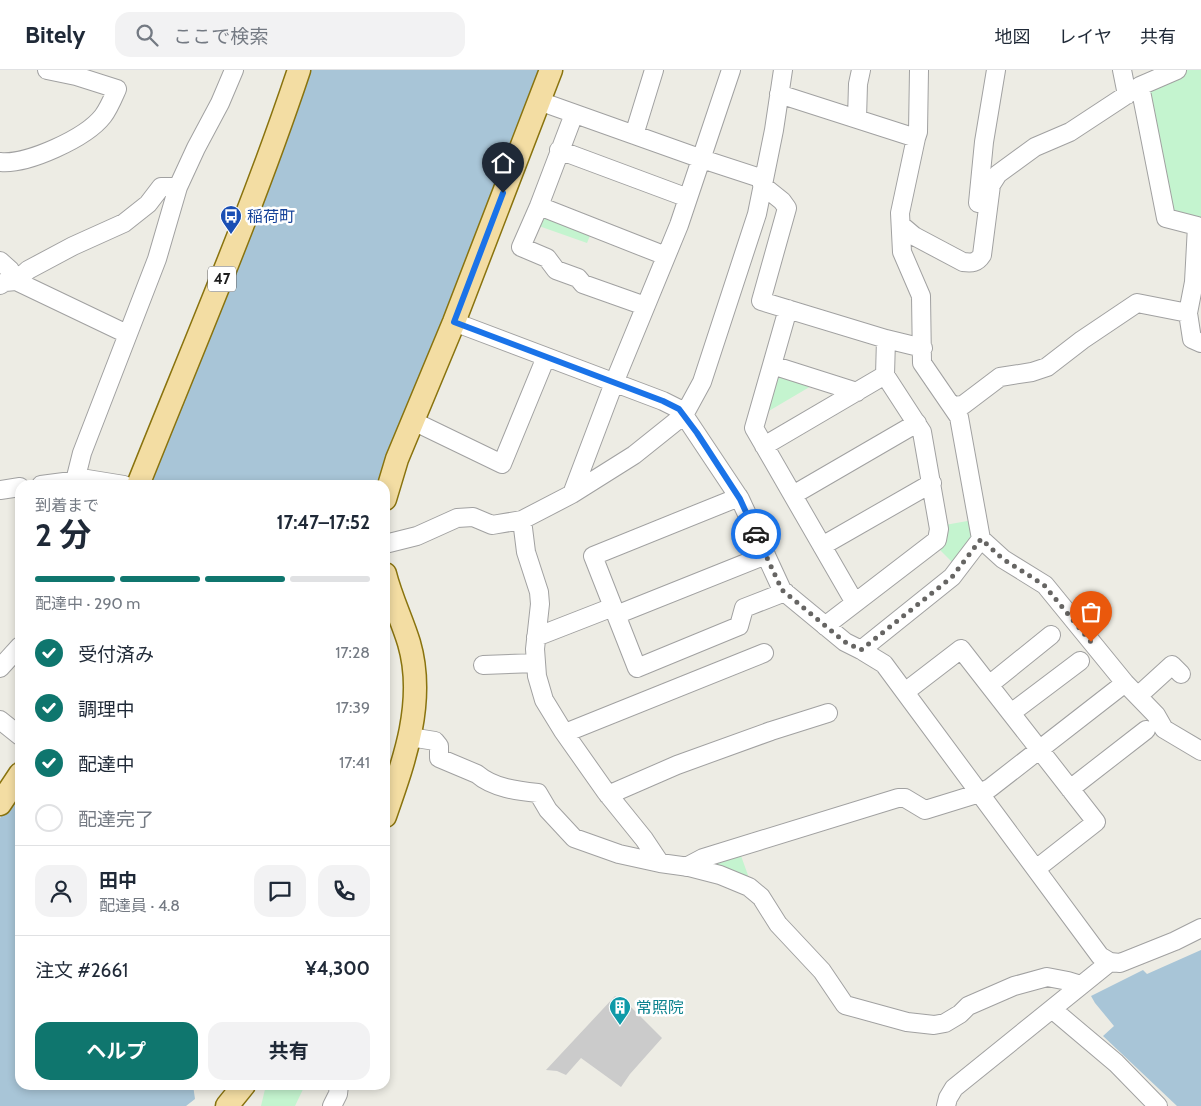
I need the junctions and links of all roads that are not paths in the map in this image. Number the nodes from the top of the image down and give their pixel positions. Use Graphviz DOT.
graph roads {
  1 [pos="47,70"];
  2 [pos="234,70"];
  3 [pos="299,70"];
  4 [pos="551,70"];
  5 [pos="654,70"];
  6 [pos="731,70"];
  7 [pos="783,70"];
  8 [pos="861,70"];
  9 [pos="919,70"];
  10 [pos="996,70"];
  11 [pos="1122,70"];
  12 [pos="1177,70"];
  13 [pos="1134,91"];
  14 [pos="779,94"];
  15 [pos="538,101"];
  16 [pos="574,114"];
  17 [pos="857,119"];
  18 [pos="634,135"];
  19 [pos="916,138"];
  20 [pos="559,150"];
  21 [pos="702,159"];
  22 [pos="0,162"];
  23 [pos="762,182"];
  24 [pos="178,187"];
  25 [pos="688,198"];
  26 [pos="539,206"];
  27 [pos="901,225"];
  28 [pos="666,256"];
  29 [pos="0,261"];
  30 [pos="972,263"];
  31 [pos="8,283"];
  32 [pos="646,306"];
  33 [pos="788,309"];
  34 [pos="1188,313"];
  35 [pos="454,322"];
  36 [pos="127,334"];
  37 [pos="886,339"];
  38 [pos="1201,343"];
  39 [pos="923,348"];
  40 [pos="546,357"];
  41 [pos="772,365"];
  42 [pos="885,375"];
  43 [pos="614,384"];
  44 [pos="856,392"];
  45 [pos="952,406"];
  46 [pos="684,416"];
  47 [pos="413,421"];
  48 [pos="917,423"];
  49 [pos="764,446"];
  50 [pos="75,480"];
  51 [pos="140,480"];
  52 [pos="390,480"];
  53 [pos="932,484"];
  54 [pos="15,488"];
  55 [pos="0,490"];
  56 [pos="572,494"];
  57 [pos="793,495"];
  58 [pos="739,497"];
  59 [pos="522,520"];
  60 [pos="981,539"];
  61 [pos="390,543"];
  62 [pos="822,546"];
  63 [pos="766,555"];
  64 [pos="785,592"];
  65 [pos="390,594"];
  66 [pos="855,603"];
  67 [pos="614,611"];
  68 [pos="825,626"];
  69 [pos="1052,635"];
  70 [pos="536,637"];
  71 [pos="861,650"];
  72 [pos="15,652"];
  73 [pos="764,653"];
  74 [pos="1080,661"];
  75 [pos="536,663"];
  76 [pos="483,665"];
  77 [pos="0,668"];
  78 [pos="1181,674"];
  79 [pos="1125,683"];
  80 [pos="989,685"];
  81 [pos="905,692"];
  82 [pos="1138,696"];
  83 [pos="1011,713"];
  84 [pos="828,714"];
  85 [pos="0,720"];
  86 [pos="1146,730"];
  87 [pos="15,732"];
  88 [pos="564,733"];
  89 [pos="410,736"];
  90 [pos="1039,749"];
  91 [pos="1201,752"];
  92 [pos="15,782"];
  93 [pos="1070,789"];
  94 [pos="980,793"];
  95 [pos="608,795"];
  96 [pos="390,800"];
  97 [pos="0,804"];
  98 [pos="660,863"];
  99 [pos="686,866"];
  100 [pos="1036,869"];
  101 [pos="1201,928"];
  102 [pos="1110,962"];
  103 [pos="1081,985"];
  104 [pos="1052,1009"];
  105 [pos="240,1090"];
  106 [pos="338,1090"];
  107 [pos="227,1106"];
  108 [pos="332,1106"];
  109 [pos="946,1106"];
  110 [pos="1158,1106"];
  1 -- 22 [label="street"];
  2 -- 24 [label="street"];
  3 -- 51 [label="main road, 47"];
  4 -- 15 [label="main road"];
  5 -- 18 [label="street"];
  6 -- 21 [label="street"];
  7 -- 14 [label="street"];
  8 -- 17 [label="street"];
  9 -- 19 [label="street"];
  10 -- 30 [label="street"];
  11 -- 13 [label="street"];
  12 -- 13 [label="street"];
  13 -- 30 [label="street"];
  13 -- 34 [label="street"];
  14 -- 17 [label="street"];
  14 -- 23 [label="street"];
  15 -- 16 [label="street"];
  15 -- 35 [label="main road"];
  16 -- 18 [label="street"];
  16 -- 20 [label="street"];
  17 -- 19 [label="street"];
  18 -- 21 [label="street"];
  19 -- 27 [label="street"];
  20 -- 25 [label="street"];
  20 -- 26 [label="street"];
  21 -- 23 [label="street"];
  21 -- 25 [label="street"];
  23 -- 33 [label="street"];
  23 -- 46 [label="street"];
  24 -- 31 [label="street"];
  24 -- 36 [label="street"];
  25 -- 28 [label="street"];
  26 -- 28 [label="street"];
  26 -- 32 [label="street"];
  27 -- 30 [label="street"];
  27 -- 39 [label="street"];
  28 -- 32 [label="street"];
  29 -- 31 [label="street"];
  31 -- 36 [label="street"];
  32 -- 43 [label="street"];
  33 -- 37 [label="street"];
  33 -- 41 [label="street"];
  34 -- 38 [label="street"];
  34 -- 45 [label="street"];
  35 -- 40 [label="street"];
  35 -- 47 [label="main road"];
  36 -- 50 [label="street"];
  37 -- 39 [label="street"];
  37 -- 42 [label="street"];
  39 -- 45 [label="street"];
  40 -- 43 [label="street"];
  40 -- 47 [label="street"];
  41 -- 44 [label="street"];
  41 -- 49 [label="street"];
  42 -- 44 [label="street"];
  42 -- 48 [label="street"];
  43 -- 46 [label="street"];
  43 -- 56 [label="street"];
  44 -- 49 [label="street"];
  45 -- 60 [label="street"];
  46 -- 56 [label="street"];
  46 -- 58 [label="street"];
  47 -- 52 [label="main road"];
  48 -- 53 [label="street"];
  48 -- 57 [label="street"];
  49 -- 57 [label="street"];
  53 -- 62 [label="street"];
  53 -- 66 [label="street"];
  54 -- 55 [label="street"];
  56 -- 59 [label="street"];
  57 -- 62 [label="street"];
  58 -- 63 [label="street"];
  58 -- 67 [label="street"];
  59 -- 61 [label="street"];
  59 -- 70 [label="street"];
  60 -- 71 [label="street"];
  60 -- 79 [label="street"];
  62 -- 66 [label="street"];
  63 -- 64 [label="street"];
  63 -- 67 [label="street"];
  64 -- 67 [label="street"];
  64 -- 68 [label="street"];
  65 -- 89 [label="main road"];
  66 -- 68 [label="street"];
  67 -- 70 [label="street"];
  68 -- 71 [label="street"];
  69 -- 80 [label="street"];
  70 -- 75 [label="street"];
  71 -- 81 [label="street"];
  72 -- 77 [label="street"];
  73 -- 88 [label="street"];
  74 -- 83 [label="street"];
  75 -- 76 [label="street"];
  75 -- 88 [label="street"];
  78 -- 82 [label="street"];
  79 -- 82 [label="street"];
  79 -- 90 [label="street"];
  80 -- 81 [label="street"];
  80 -- 83 [label="street"];
  81 -- 94 [label="street"];
  82 -- 91 [label="street"];
  83 -- 90 [label="street"];
  84 -- 95 [label="street"];
  85 -- 87 [label="street"];
  86 -- 93 [label="street"];
  88 -- 95 [label="street"];
  89 -- 96 [label="main road"];
  89 -- 98 [label="street"];
  90 -- 93 [label="street"];
  90 -- 94 [label="street"];
  92 -- 97 [label="main road"];
  93 -- 100 [label="street"];
  94 -- 99 [label="street"];
  94 -- 100 [label="street"];
  95 -- 98 [label="street"];
  98 -- 99 [label="street"];
  99 -- 103 [label="street"];
  100 -- 102 [label="street"];
  101 -- 102 [label="street"];
  102 -- 103 [label="street"];
  103 -- 104 [label="street"];
  104 -- 109 [label="street"];
  104 -- 110 [label="street"];
  105 -- 107 [label="main road"];
  106 -- 108 [label="street"];
}
